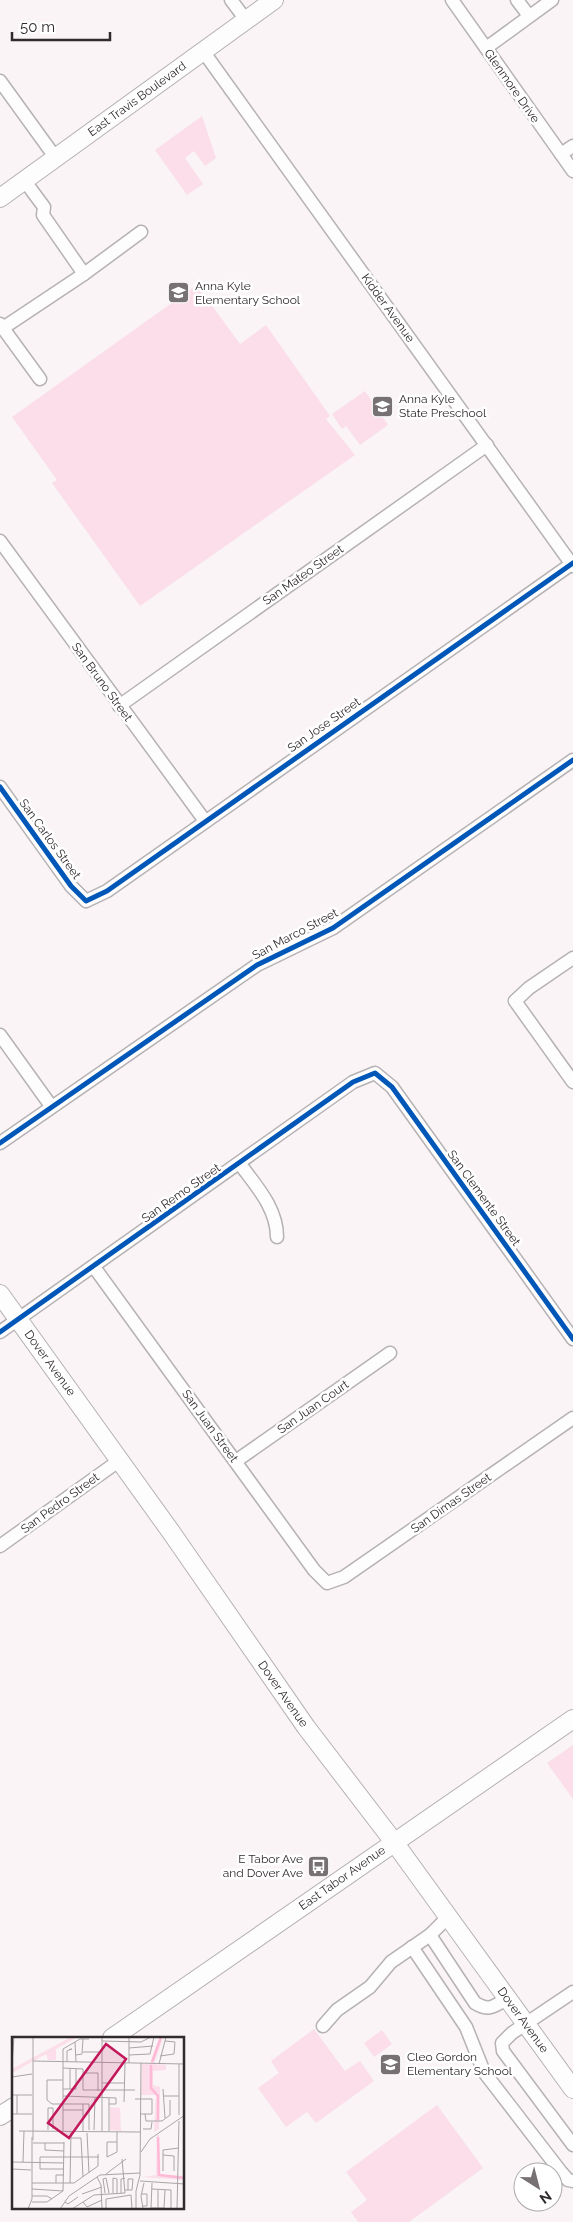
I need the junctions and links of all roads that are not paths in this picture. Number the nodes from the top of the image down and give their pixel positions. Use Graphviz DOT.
graph roads {
  1 [pos="231,0"];
  2 [pos="274,0"];
  3 [pos="452,0"];
  4 [pos="517,0"];
  5 [pos="552,0"];
  6 [pos="529,16"];
  7 [pos="246,20"];
  8 [pos="486,48"];
  9 [pos="203,51"];
  10 [pos="0,81"];
  11 [pos="573,146"];
  12 [pos="561,154"];
  13 [pos="55,157"];
  14 [pos="573,171"];
  15 [pos="24,180"];
  16 [pos="0,198"];
  17 [pos="141,232"];
  18 [pos="84,274"];
  19 [pos="2,326"];
  20 [pos="40,379"];
  21 [pos="487,446"];
  22 [pos="0,541"];
  23 [pos="573,564"];
  24 [pos="119,706"];
  25 [pos="573,760"];
  26 [pos="0,787"];
  27 [pos="205,821"];
  28 [pos="86,901"];
  29 [pos="573,958"];
  30 [pos="0,1035"];
  31 [pos="375,1073"];
  32 [pos="573,1082"];
  33 [pos="51,1106"];
  34 [pos="0,1143"];
  35 [pos="240,1164"];
  36 [pos="277,1237"];
  37 [pos="94,1266"];
  38 [pos="0,1294"];
  39 [pos="18,1320"];
  40 [pos="0,1332"];
  41 [pos="573,1339"];
  42 [pos="390,1352"];
  43 [pos="573,1418"];
  44 [pos="120,1460"];
  45 [pos="236,1462"];
  46 [pos="0,1546"];
  47 [pos="327,1584"];
  48 [pos="573,1719"];
  49 [pos="394,1842"];
  50 [pos="448,1917"];
  51 [pos="430,1935"];
  52 [pos="412,1947"];
  53 [pos="573,1992"];
  54 [pos="508,1998"];
  55 [pos="527,2025"];
  56 [pos="323,2026"];
  57 [pos="113,2037"];
  58 [pos="573,2089"];
  59 [pos="12,2108"];
  60 [pos="0,2116"];
  61 [pos="573,2145"];
  62 [pos="573,2180"];
  1 -- 7 [label="street"];
  2 -- 7 [label="main road, East Travis Boulevard"];
  3 -- 8 [label="street, Glenmore Drive"];
  4 -- 6 [label="street"];
  5 -- 6 [label="street"];
  6 -- 8 [label="street"];
  7 -- 9 [label="main road, East Travis Boulevard"];
  8 -- 12 [label="street, Glenmore Drive"];
  9 -- 13 [label="main road, East Travis Boulevard"];
  9 -- 21 [label="street, Kidder Avenue"];
  10 -- 13 [label="street"];
  11 -- 12 [label="street"];
  12 -- 14 [label="street, Glenmore Drive"];
  13 -- 15 [label="main road, East Travis Boulevard"];
  15 -- 16 [label="main road, East Travis Boulevard"];
  15 -- 18 [label="street"];
  17 -- 18 [label="street"];
  18 -- 19 [label="street"];
  19 -- 20 [label="street"];
  21 -- 23 [label="street, Kidder Avenue"];
  21 -- 24 [label="street, San Mateo Street"];
  22 -- 24 [label="street, San Bruno Street"];
  23 -- 27 [label="street, San Jose Street"];
  24 -- 27 [label="street, San Bruno Street"];
  25 -- 33 [label="street, San Marco Street"];
  26 -- 28 [label="street, San Carlos Street"];
  27 -- 28 [label="street, San Jose Street"];
  29 -- 32 [label="street"];
  30 -- 33 [label="street"];
  31 -- 35 [label="street, San Remo Street"];
  31 -- 41 [label="street, San Clemente Street"];
  33 -- 34 [label="street, San Marco Street"];
  35 -- 36 [label="street"];
  35 -- 37 [label="street, San Remo Street"];
  37 -- 39 [label="street, San Remo Street"];
  37 -- 45 [label="street, San Juan Street"];
  38 -- 39 [label="main road, Dover Avenue"];
  39 -- 40 [label="street, San Remo Street"];
  39 -- 44 [label="main road, Dover Avenue"];
  42 -- 45 [label="street, San Juan Court"];
  43 -- 47 [label="street, San Dimas Street"];
  44 -- 46 [label="street, San Pedro Street"];
  44 -- 49 [label="main road, Dover Avenue"];
  45 -- 47 [label="street, San Juan Street"];
  48 -- 49 [label="main road, East Tabor Avenue"];
  49 -- 50 [label="main road, Dover Avenue"];
  49 -- 57 [label="main road, East Tabor Avenue"];
  50 -- 51 [label="street"];
  50 -- 54 [label="main road, Dover Avenue"];
  51 -- 52 [label="street"];
  51 -- 54 [label="street"];
  52 -- 56 [label="street"];
  52 -- 62 [label="street"];
  53 -- 55 [label="street"];
  54 -- 55 [label="main road, Dover Avenue"];
  55 -- 58 [label="main road, Dover Avenue"];
  55 -- 61 [label="street"];
  59 -- 60 [label="main road"];
}
